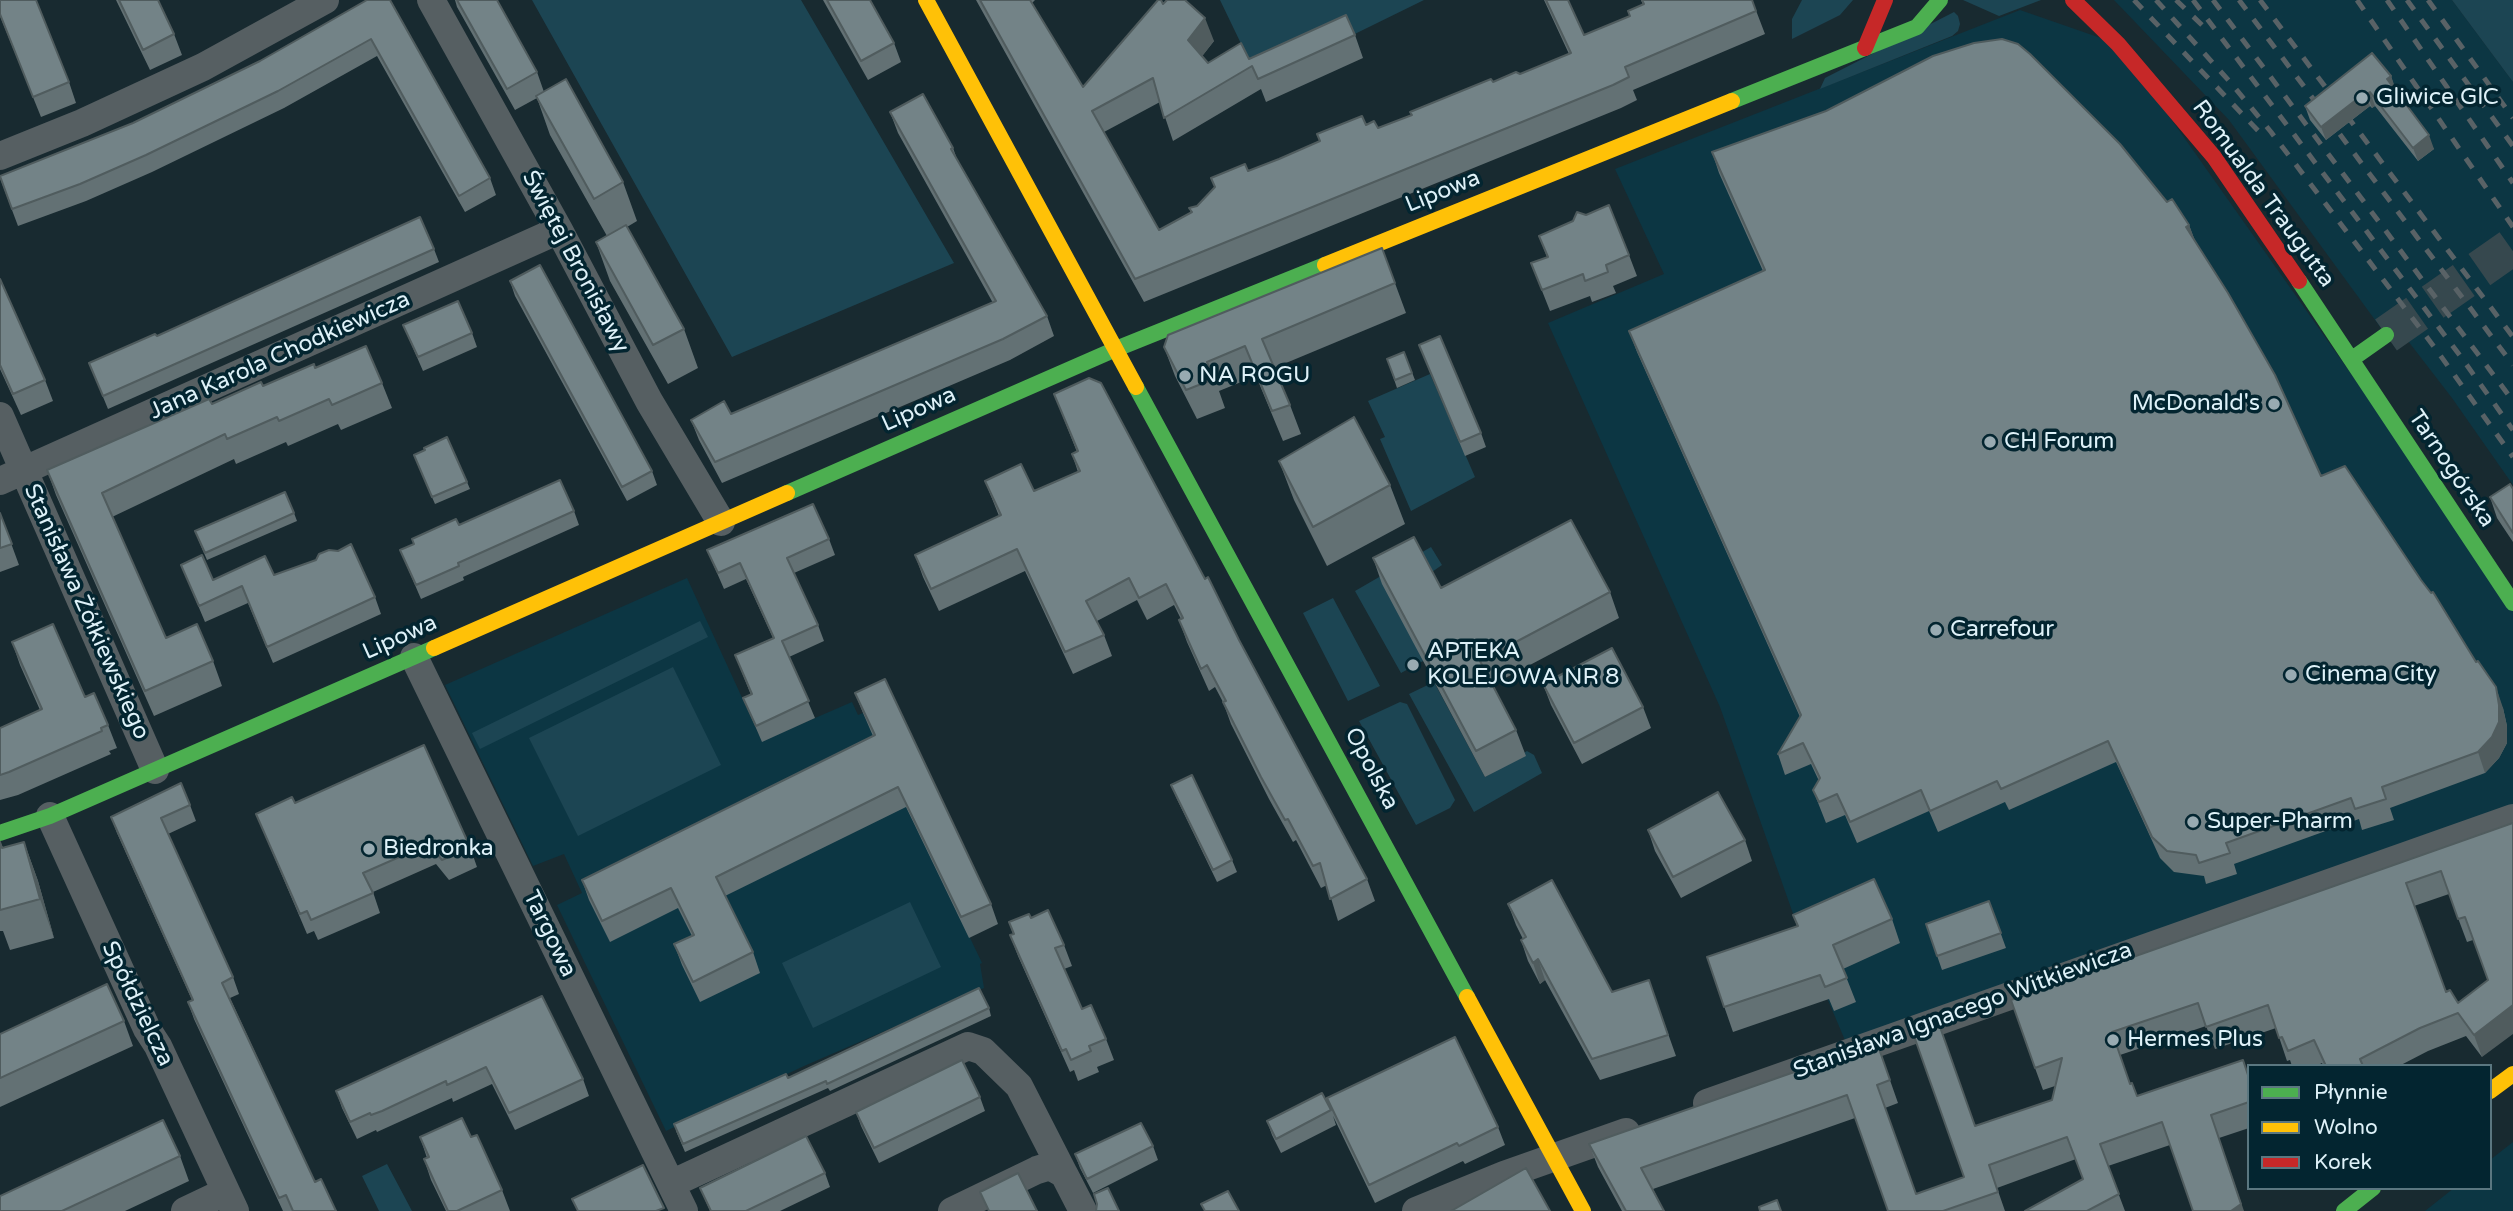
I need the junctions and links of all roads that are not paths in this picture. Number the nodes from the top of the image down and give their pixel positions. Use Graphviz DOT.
graph roads {
  1 [pos="326,0"];
  2 [pos="431,0"];
  3 [pos="926,0"];
  4 [pos="1885,0"];
  5 [pos="1940,0"];
  6 [pos="2073,0"];
  7 [pos="1865,48"];
  8 [pos="0,156"];
  9 [pos="559,230"];
  10 [pos="2386,335"];
  11 [pos="1116,349"];
  12 [pos="2352,359"];
  13 [pos="0,416"];
  14 [pos="12,475"];
  15 [pos="721,522"];
  16 [pos="2513,603"];
  17 [pos="414,657"];
  18 [pos="155,770"];
  19 [pos="50,816"];
  20 [pos="2513,818"];
  21 [pos="0,833"];
  22 [pos="2513,1074"];
  23 [pos="2492,1090"];
  24 [pos="1687,1110"];
  25 [pos="1650,1123"];
  26 [pos="1555,1157"];
  27 [pos="1064,1174"];
  28 [pos="671,1184"];
  29 [pos="2370,1190"];
  30 [pos="230,1201"];
  31 [pos="186,1211"];
  32 [pos="684,1211"];
  33 [pos="952,1211"];
  34 [pos="1083,1211"];
  35 [pos="1416,1211"];
  36 [pos="1583,1211"];
  37 [pos="2344,1211"];
  1 -- 8 [label="street"];
  2 -- 9 [label="street, Świętej Bronisławy"];
  3 -- 11 [label="street, Opolska"];
  4 -- 7 [label="street"];
  5 -- 7 [label="street, Lipowa"];
  6 -- 12 [label="street, Romualda Traugutta"];
  7 -- 11 [label="street, Lipowa"];
  9 -- 14 [label="street, Jana Karola Chodkiewicza"];
  9 -- 15 [label="street, Świętej Bronisławy"];
  10 -- 12 [label="street"];
  11 -- 15 [label="street, Lipowa"];
  11 -- 26 [label="street, Opolska"];
  12 -- 16 [label="street, Tarnogórska"];
  13 -- 14 [label="street, Stanisława Żółkiewskiego"];
  14 -- 18 [label="street, Stanisława Żółkiewskiego"];
  15 -- 17 [label="street, Lipowa"];
  17 -- 18 [label="street, Lipowa"];
  17 -- 28 [label="street, Targowa"];
  18 -- 19 [label="street, Lipowa"];
  19 -- 21 [label="street, Lipowa"];
  19 -- 30 [label="street, Spółdzielcza"];
  20 -- 24 [label="street, Stanisława Ignacego Witkiewicza"];
  22 -- 23 [label="street"];
  25 -- 26 [label="street"];
  26 -- 35 [label="street"];
  26 -- 36 [label="street, Opolska"];
  27 -- 28 [label="street"];
  27 -- 33 [label="street"];
  27 -- 34 [label="street"];
  28 -- 32 [label="street, Targowa"];
  29 -- 37 [label="street"];
  30 -- 31 [label="street, Spółdzielcza"];
}
